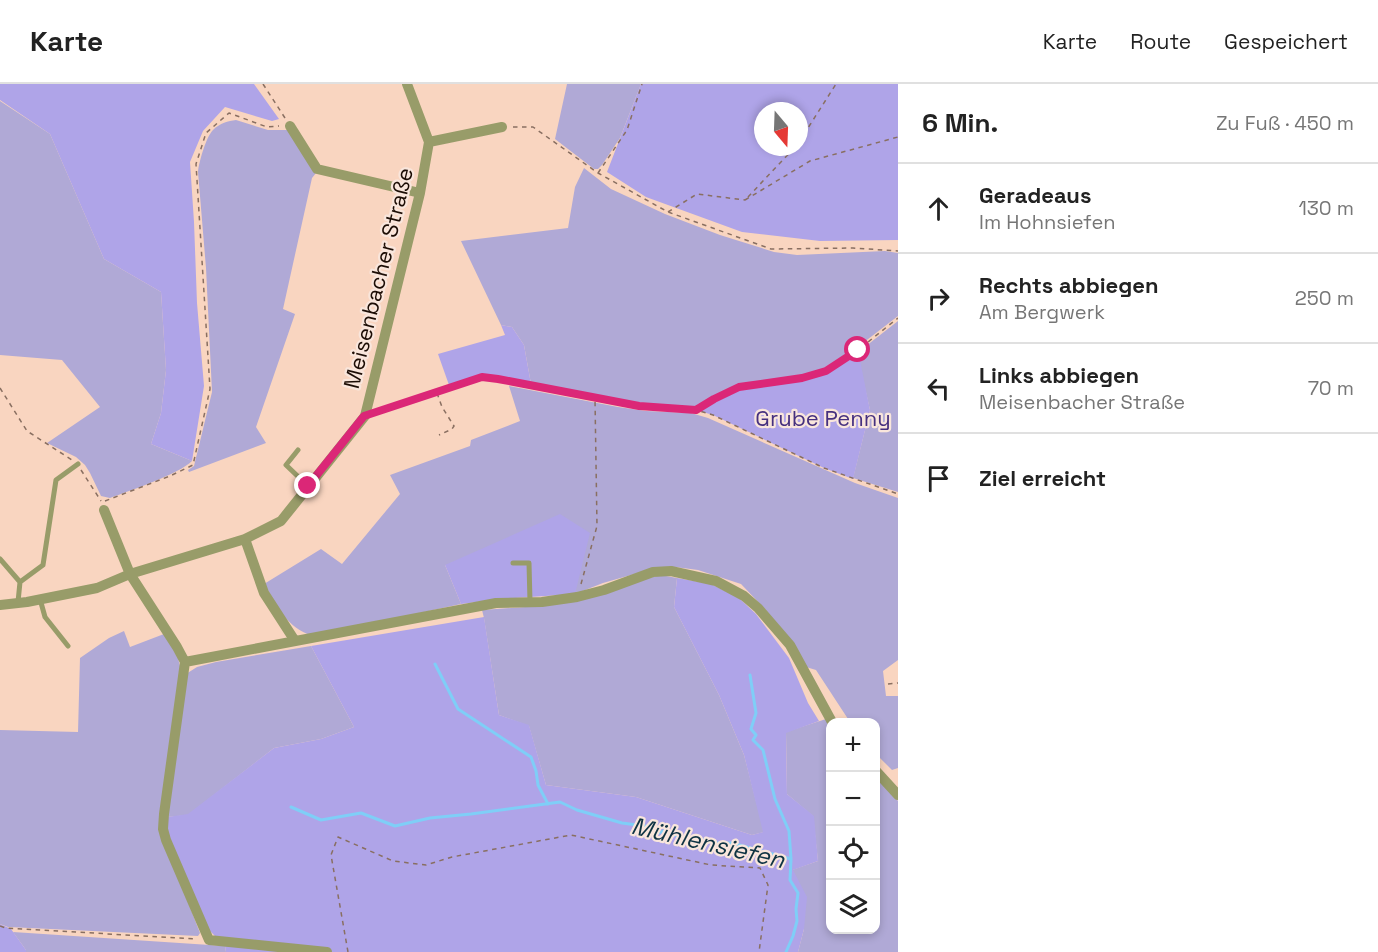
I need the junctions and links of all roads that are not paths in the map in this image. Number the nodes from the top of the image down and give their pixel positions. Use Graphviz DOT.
graph roads {
  1 [pos="407,84"];
  2 [pos="290,126"];
  3 [pos="502,127"];
  4 [pos="429,142"];
  5 [pos="420,193"];
  6 [pos="298,450"];
  7 [pos="78,464"];
  8 [pos="308,486"];
  9 [pos="103,506"];
  10 [pos="245,539"];
  11 [pos="0,559"];
  12 [pos="513,563"];
  13 [pos="130,574"];
  14 [pos="20,582"];
  15 [pos="40,599"];
  16 [pos="18,602"];
  17 [pos="530,602"];
  18 [pos="0,605"];
  19 [pos="295,641"];
  20 [pos="68,646"];
  21 [pos="185,662"];
  22 [pos="829,718"];
  23 [pos="877,772"];
  24 [pos="898,795"];
  25 [pos="327,952"];
  1 -- 4 [label="street, Meisenbacher Straße"];
  2 -- 5 [label="street"];
  3 -- 4 [label="street"];
  4 -- 5 [label="street, Meisenbacher Straße"];
  5 -- 8 [label="street, Meisenbacher Straße"];
  6 -- 8 [label="lane"];
  7 -- 14 [label="lane"];
  8 -- 10 [label="street, Meisenbacher Straße"];
  9 -- 13 [label="street"];
  10 -- 13 [label="street, Meisenbacher Straße"];
  10 -- 19 [label="street"];
  11 -- 14 [label="lane"];
  12 -- 17 [label="lane"];
  13 -- 15 [label="street, Meisenbacher Straße"];
  13 -- 21 [label="street"];
  14 -- 16 [label="lane"];
  15 -- 16 [label="street, Meisenbacher Straße"];
  15 -- 20 [label="lane"];
  16 -- 18 [label="street, Meisenbacher Straße"];
  17 -- 19 [label="street"];
  17 -- 22 [label="street"];
  19 -- 21 [label="street"];
  21 -- 25 [label="street"];
  23 -- 24 [label="street"];
}
